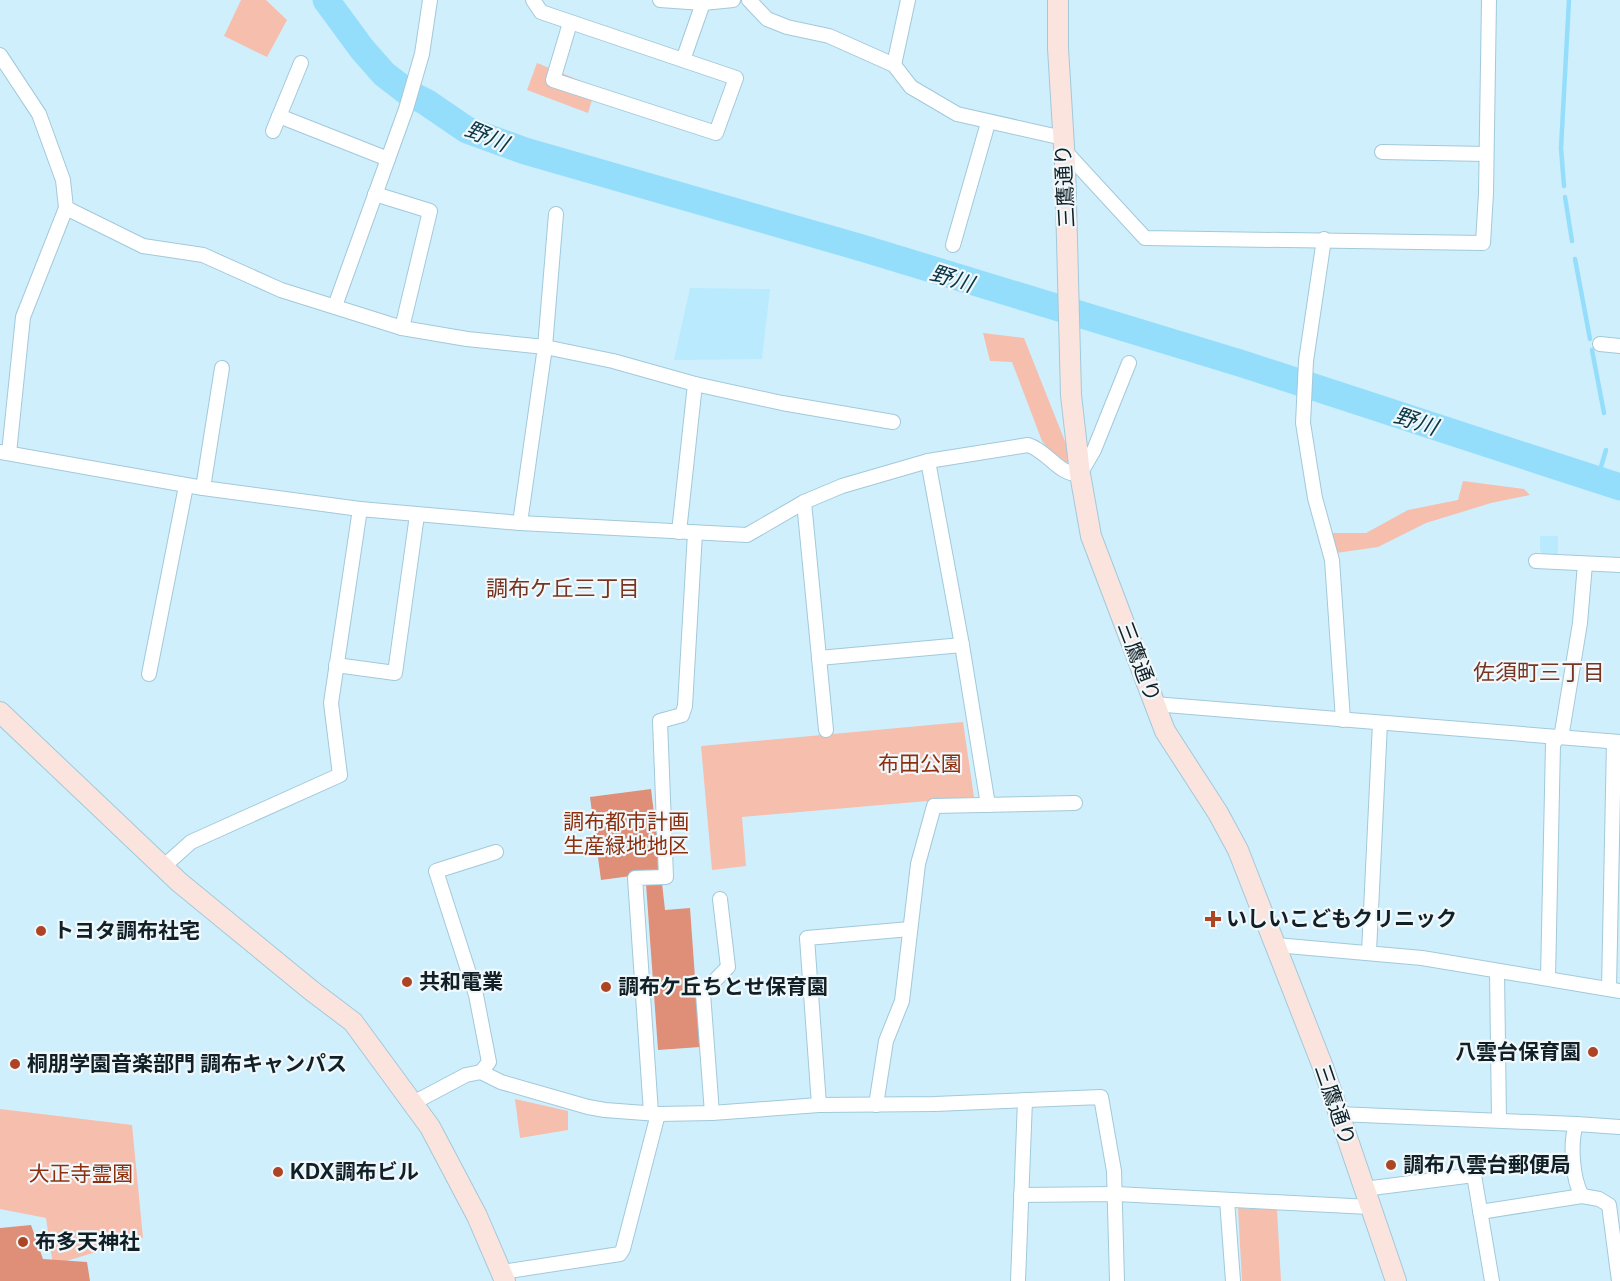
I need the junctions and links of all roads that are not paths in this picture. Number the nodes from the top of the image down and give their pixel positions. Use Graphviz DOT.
graph roads {
  1 [pos="430,0"];
  2 [pos="533,0"];
  3 [pos="668,0"];
  4 [pos="733,0"];
  5 [pos="749,0"];
  6 [pos="908,0"];
  7 [pos="1058,0"];
  8 [pos="1489,0"];
  9 [pos="703,3"];
  10 [pos="570,22"];
  11 [pos="0,55"];
  12 [pos="683,60"];
  13 [pos="301,63"];
  14 [pos="894,65"];
  15 [pos="279,116"];
  16 [pos="988,123"];
  17 [pos="273,131"];
  18 [pos="1064,144"];
  19 [pos="1382,152"];
  20 [pos="1486,154"];
  21 [pos="388,159"];
  22 [pos="375,194"];
  23 [pos="66,208"];
  24 [pos="556,214"];
  25 [pos="1324,239"];
  26 [pos="953,245"];
  27 [pos="335,306"];
  28 [pos="402,328"];
  29 [pos="1600,344"];
  30 [pos="1620,346"];
  31 [pos="545,347"];
  32 [pos="1130,363"];
  33 [pos="222,368"];
  34 [pos="695,384"];
  35 [pos="893,422"];
  36 [pos="4,453"];
  37 [pos="928,461"];
  38 [pos="1080,474"];
  39 [pos="186,486"];
  40 [pos="203,489"];
  41 [pos="804,502"];
  42 [pos="360,509"];
  43 [pos="417,515"];
  44 [pos="520,524"];
  45 [pos="679,532"];
  46 [pos="695,533"];
  47 [pos="1536,561"];
  48 [pos="1585,564"];
  49 [pos="1620,565"];
  50 [pos="962,645"];
  51 [pos="819,658"];
  52 [pos="336,664"];
  53 [pos="148,674"];
  54 [pos="1154,704"];
  55 [pos="0,712"];
  56 [pos="1343,720"];
  57 [pos="1380,723"];
  58 [pos="826,730"];
  59 [pos="1557,738"];
  60 [pos="1617,742"];
  61 [pos="1075,803"];
  62 [pos="988,805"];
  63 [pos="496,852"];
  64 [pos="163,867"];
  65 [pos="720,899"];
  66 [pos="910,929"];
  67 [pos="1276,945"];
  68 [pos="1369,952"];
  69 [pos="1497,971"];
  70 [pos="1548,978"];
  71 [pos="1615,990"];
  72 [pos="481,1072"];
  73 [pos="1025,1100"];
  74 [pos="413,1103"];
  75 [pos="819,1105"];
  76 [pos="876,1105"];
  77 [pos="712,1113"];
  78 [pos="654,1114"];
  79 [pos="1338,1114"];
  80 [pos="1499,1119"];
  81 [pos="1576,1124"];
  82 [pos="1620,1127"];
  83 [pos="1116,1194"];
  84 [pos="1021,1195"];
  85 [pos="1582,1196"];
  86 [pos="1367,1198"];
  87 [pos="1227,1200"];
  88 [pos="1480,1212"];
  89 [pos="503,1277"];
  90 [pos="1018,1281"];
  91 [pos="1117,1281"];
  92 [pos="1233,1281"];
  93 [pos="1396,1281"];
  94 [pos="1492,1281"];
  95 [pos="1619,1281"];
  1 -- 21 [label="street"];
  2 -- 10 [label="street"];
  3 -- 9 [label="street"];
  4 -- 9 [label="street"];
  5 -- 14 [label="street"];
  6 -- 14 [label="street"];
  7 -- 18 [label="main road, 三鷹通り"];
  8 -- 20 [label="street"];
  9 -- 12 [label="street"];
  10 -- 12 [label="street"];
  10 -- 12 [label="street"];
  11 -- 23 [label="street"];
  13 -- 15 [label="street"];
  14 -- 16 [label="street"];
  15 -- 17 [label="street"];
  15 -- 21 [label="street"];
  16 -- 18 [label="street"];
  16 -- 26 [label="street"];
  18 -- 25 [label="street"];
  18 -- 38 [label="main road, 三鷹通り"];
  19 -- 20 [label="street"];
  20 -- 25 [label="street"];
  21 -- 22 [label="street"];
  22 -- 27 [label="street"];
  22 -- 28 [label="street"];
  23 -- 27 [label="street"];
  23 -- 36 [label="street"];
  24 -- 31 [label="street"];
  25 -- 56 [label="street"];
  27 -- 28 [label="street"];
  28 -- 31 [label="street"];
  29 -- 30 [label="street"];
  31 -- 34 [label="street"];
  31 -- 44 [label="street"];
  32 -- 38 [label="street"];
  33 -- 40 [label="street"];
  34 -- 35 [label="street"];
  34 -- 45 [label="street"];
  36 -- 39 [label="street"];
  37 -- 38 [label="street"];
  37 -- 41 [label="street"];
  37 -- 50 [label="street"];
  38 -- 54 [label="main road, 三鷹通り"];
  39 -- 40 [label="street"];
  39 -- 53 [label="street"];
  40 -- 42 [label="street"];
  41 -- 46 [label="street"];
  41 -- 51 [label="street"];
  42 -- 43 [label="street"];
  42 -- 52 [label="street"];
  43 -- 44 [label="street"];
  43 -- 52 [label="street"];
  44 -- 45 [label="street"];
  45 -- 46 [label="street"];
  46 -- 78 [label="street"];
  47 -- 48 [label="street"];
  48 -- 49 [label="street"];
  48 -- 59 [label="street"];
  50 -- 51 [label="street"];
  50 -- 62 [label="street"];
  51 -- 58 [label="street"];
  52 -- 64 [label="street"];
  54 -- 56 [label="street"];
  54 -- 67 [label="main road, 三鷹通り"];
  55 -- 64 [label="main road"];
  56 -- 57 [label="street"];
  57 -- 59 [label="street"];
  57 -- 68 [label="street"];
  59 -- 60 [label="street"];
  59 -- 70 [label="street"];
  60 -- 71 [label="street"];
  61 -- 62 [label="street"];
  62 -- 66 [label="street"];
  63 -- 72 [label="street"];
  64 -- 74 [label="main road"];
  65 -- 77 [label="street"];
  66 -- 75 [label="street"];
  66 -- 76 [label="street"];
  67 -- 68 [label="street"];
  67 -- 79 [label="main road, 三鷹通り"];
  68 -- 69 [label="street"];
  69 -- 70 [label="street"];
  69 -- 80 [label="street"];
  70 -- 71 [label="street"];
  72 -- 74 [label="street"];
  72 -- 78 [label="street"];
  73 -- 76 [label="street"];
  73 -- 83 [label="street"];
  73 -- 84 [label="street"];
  74 -- 89 [label="main road"];
  75 -- 76 [label="street"];
  75 -- 77 [label="street"];
  77 -- 78 [label="street"];
  78 -- 89 [label="street"];
  79 -- 80 [label="street"];
  79 -- 86 [label="main road, 三鷹通り"];
  80 -- 81 [label="street"];
  81 -- 82 [label="street"];
  81 -- 85 [label="street"];
  83 -- 84 [label="street"];
  83 -- 87 [label="street"];
  83 -- 91 [label="street"];
  84 -- 90 [label="street"];
  85 -- 88 [label="street"];
  85 -- 95 [label="street"];
  86 -- 87 [label="street"];
  86 -- 88 [label="street"];
  86 -- 93 [label="main road, 三鷹通り"];
  87 -- 92 [label="street"];
  88 -- 94 [label="street"];
}
